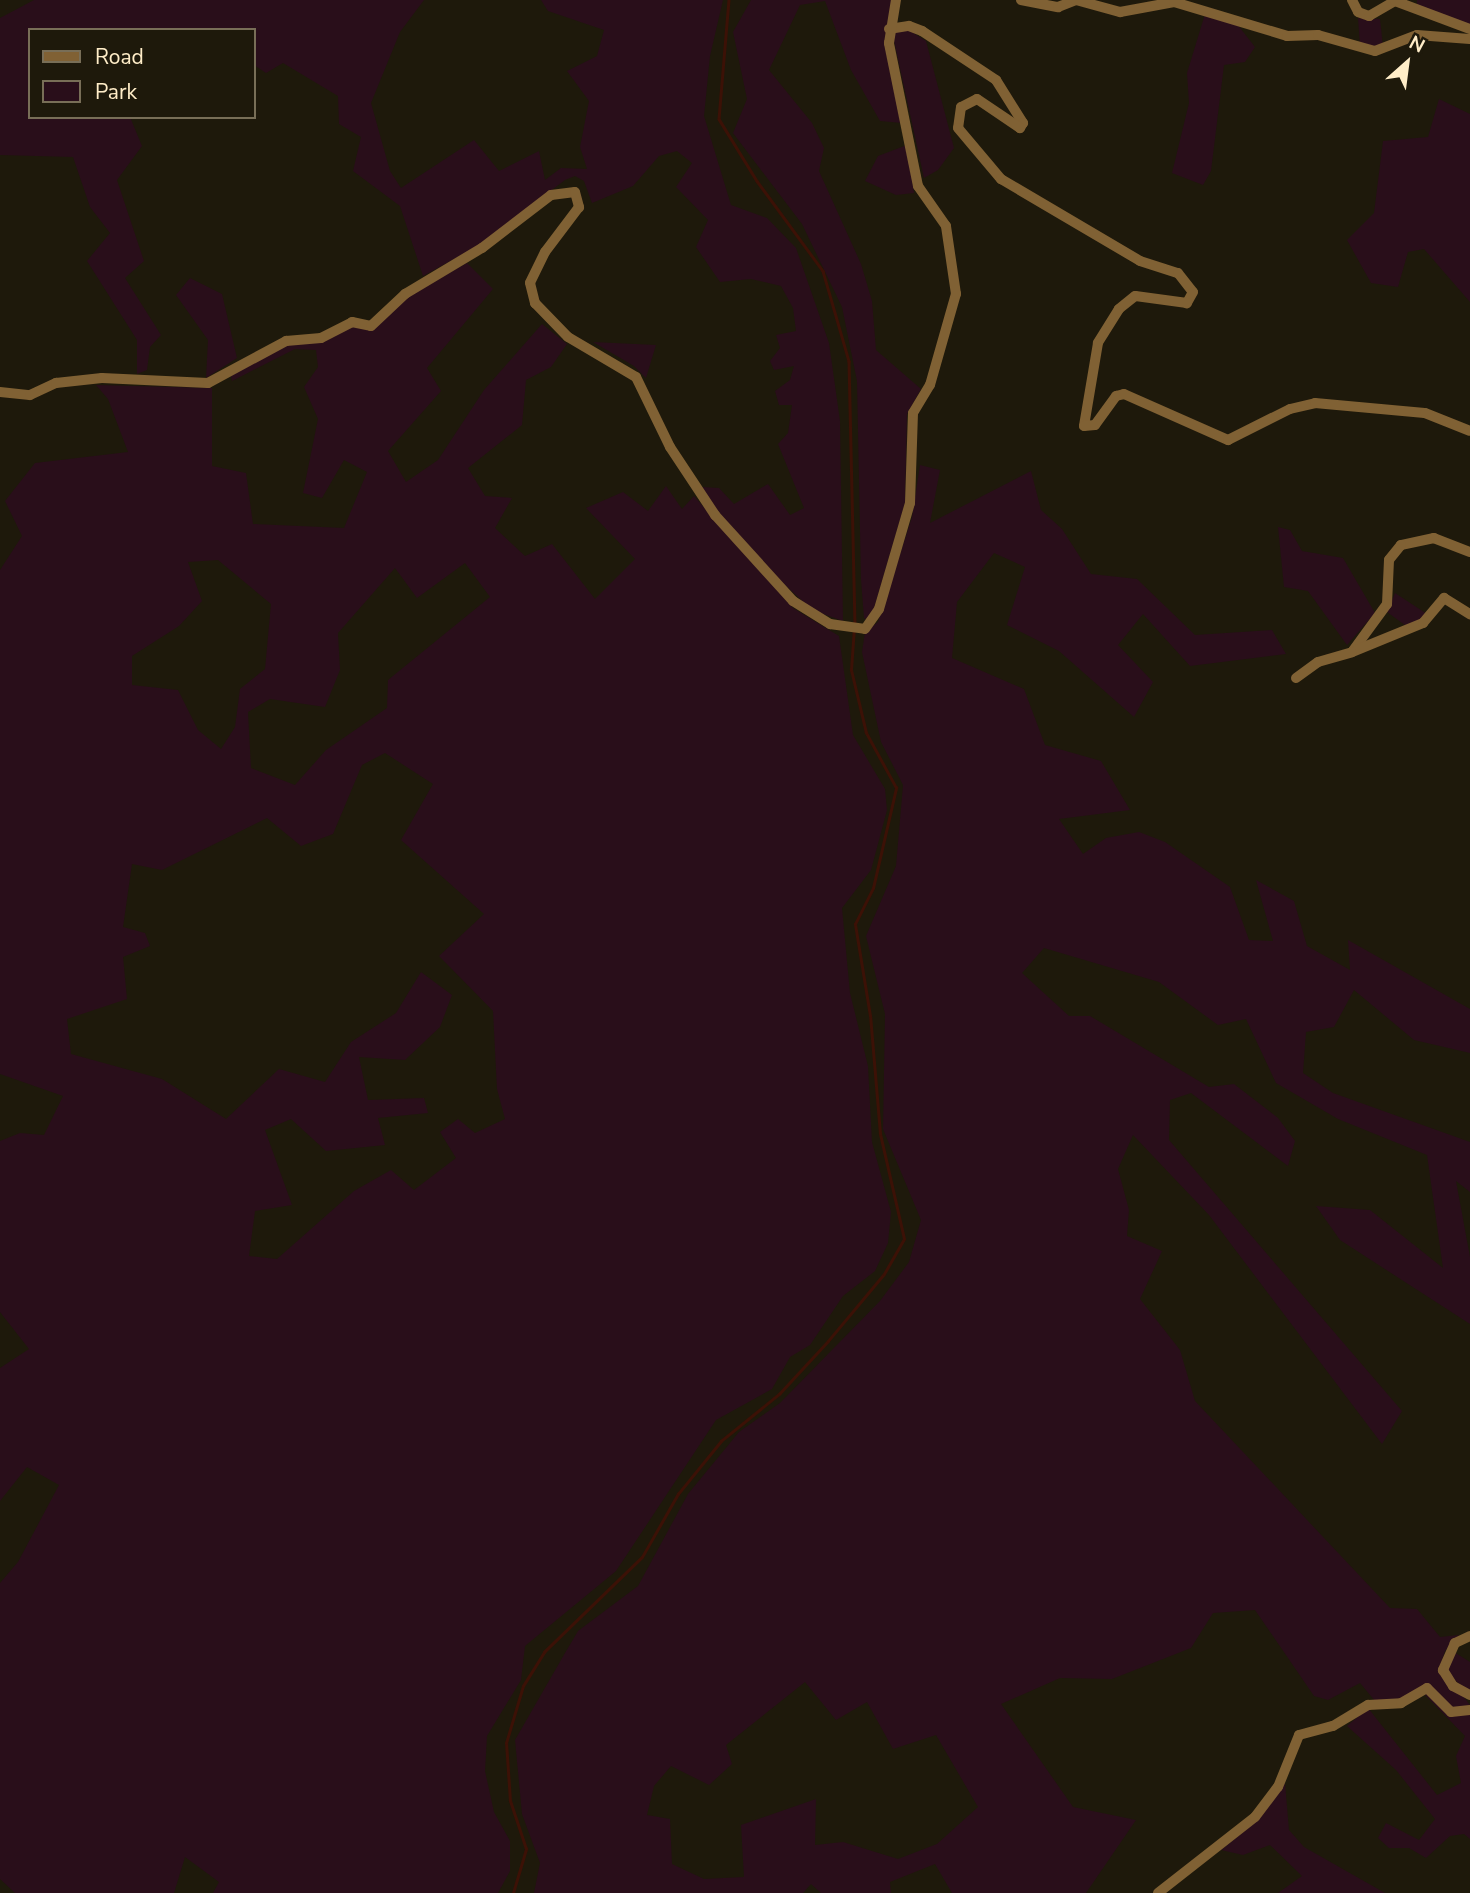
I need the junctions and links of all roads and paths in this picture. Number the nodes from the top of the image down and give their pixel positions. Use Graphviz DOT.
graph roads {
  1 [pos="896,0"];
  2 [pos="1021,0"];
  3 [pos="1352,0"];
  4 [pos="890,29"];
  5 [pos="1470,29"];
  6 [pos="1470,39"];
  7 [pos="0,392"];
  8 [pos="1470,431"];
  9 [pos="1470,552"];
  10 [pos="1470,614"];
  11 [pos="1352,652"];
  12 [pos="1296,678"];
  13 [pos="1470,1636"];
  14 [pos="1470,1695"];
  15 [pos="1470,1710"];
  16 [pos="1158,1893"];
  1 -- 4 [label="street"];
  2 -- 6 [label="street"];
  3 -- 5 [label="street"];
  4 -- 7 [label="street"];
  4 -- 8 [label="street"];
  9 -- 11 [label="street"];
  10 -- 11 [label="street"];
  11 -- 12 [label="street"];
  13 -- 14 [label="street"];
  15 -- 16 [label="street"];
}
